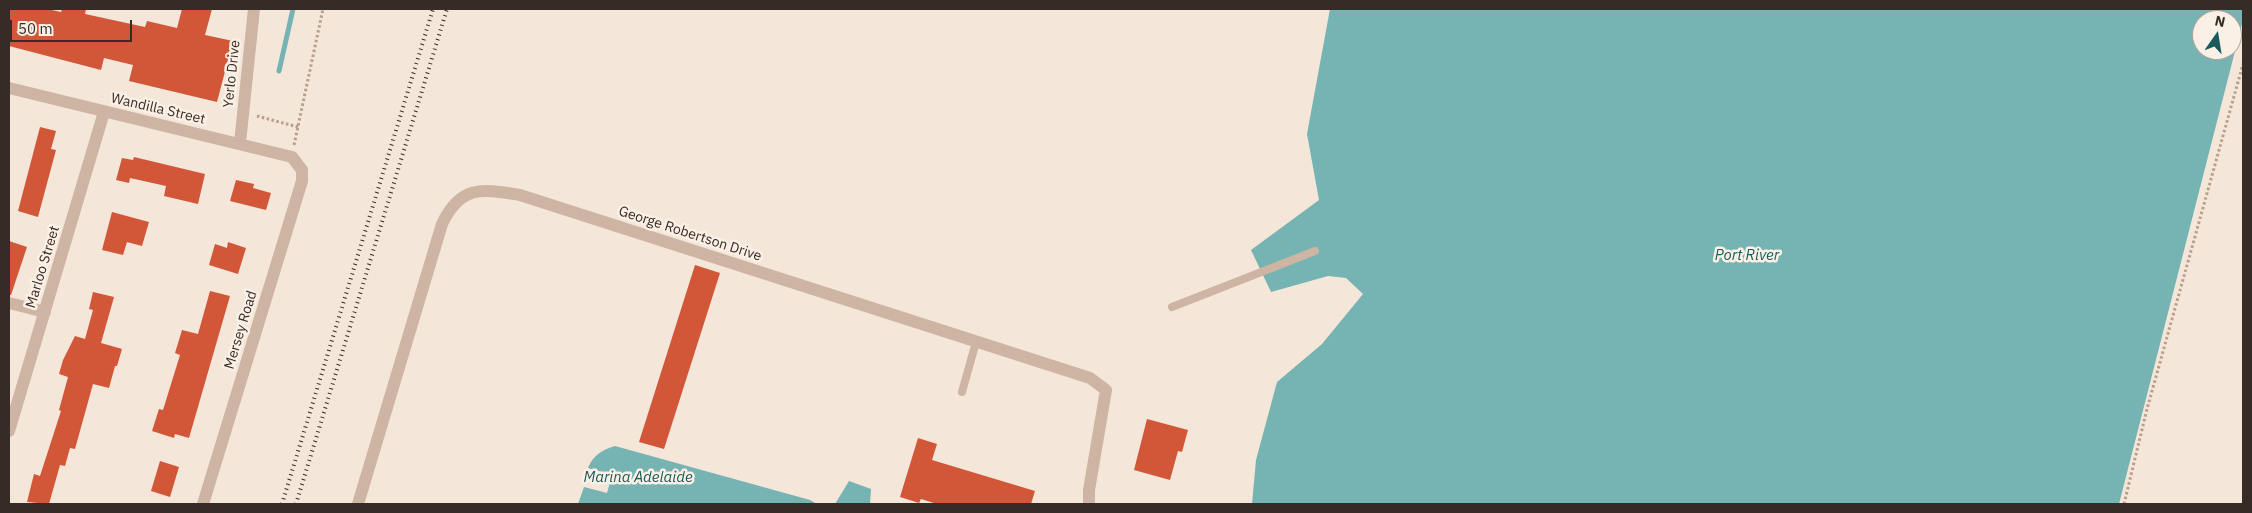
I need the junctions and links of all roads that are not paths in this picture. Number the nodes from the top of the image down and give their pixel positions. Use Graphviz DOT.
graph roads {
  1 [pos="254,9"];
  2 [pos="9,88"];
  3 [pos="104,112"];
  4 [pos="240,144"];
  5 [pos="295,160"];
  6 [pos="1315,251"];
  7 [pos="9,303"];
  8 [pos="1172,307"];
  9 [pos="45,312"];
  10 [pos="976,342"];
  11 [pos="962,392"];
  12 [pos="9,430"];
  13 [pos="203,504"];
  14 [pos="358,504"];
  15 [pos="1089,504"];
  1 -- 4 [label="street, Yerlo Drive"];
  2 -- 3 [label="street, Wandilla Street"];
  3 -- 4 [label="street, Wandilla Street"];
  3 -- 9 [label="street, Marloo Street"];
  4 -- 5 [label="street, Wandilla Street"];
  5 -- 13 [label="street, Mersey Road"];
  6 -- 8 [label="lane"];
  7 -- 9 [label="street"];
  9 -- 12 [label="street, Marloo Street"];
  10 -- 11 [label="lane"];
  10 -- 14 [label="street, George Robertson Drive"];
  10 -- 15 [label="street, George Robertson Drive"];
}
